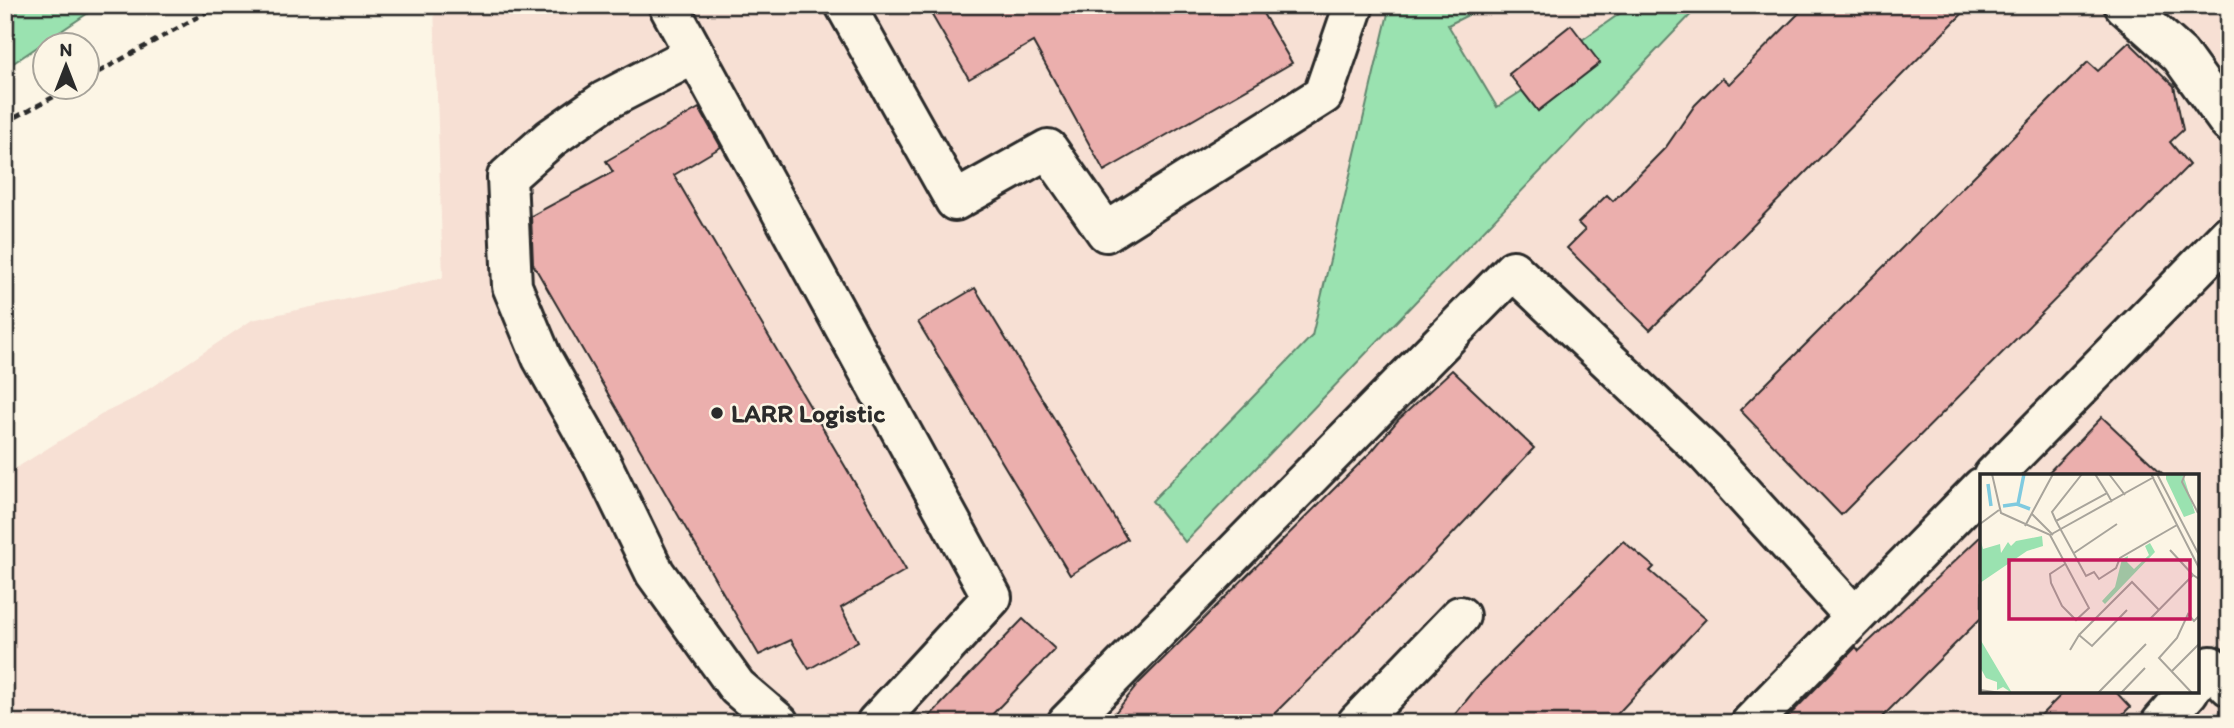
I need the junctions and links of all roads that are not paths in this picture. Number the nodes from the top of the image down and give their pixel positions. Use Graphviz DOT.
graph roads {
  1 [pos="668,5"];
  2 [pos="845,5"];
  3 [pos="1354,5"];
  4 [pos="2124,5"];
  5 [pos="695,54"];
  6 [pos="2229,122"];
  7 [pos="2229,235"];
  8 [pos="1995,474"];
  9 [pos="1980,489"];
  10 [pos="1460,616"];
  11 [pos="1855,617"];
  12 [pos="2199,679"];
  13 [pos="2229,686"];
  14 [pos="2187,693"];
  15 [pos="779,723"];
  16 [pos="876,723"];
  17 [pos="1067,723"];
  18 [pos="1357,723"];
  19 [pos="1751,723"];
  20 [pos="2161,723"];
  1 -- 5 [label="lane"];
  2 -- 3 [label="lane"];
  4 -- 6 [label="lane"];
  5 -- 15 [label="lane"];
  5 -- 16 [label="lane"];
  7 -- 8 [label="lane"];
  9 -- 11 [label="lane"];
  10 -- 18 [label="lane"];
  11 -- 17 [label="lane"];
  11 -- 19 [label="lane"];
  12 -- 13 [label="lane"];
  14 -- 20 [label="lane"];
}
